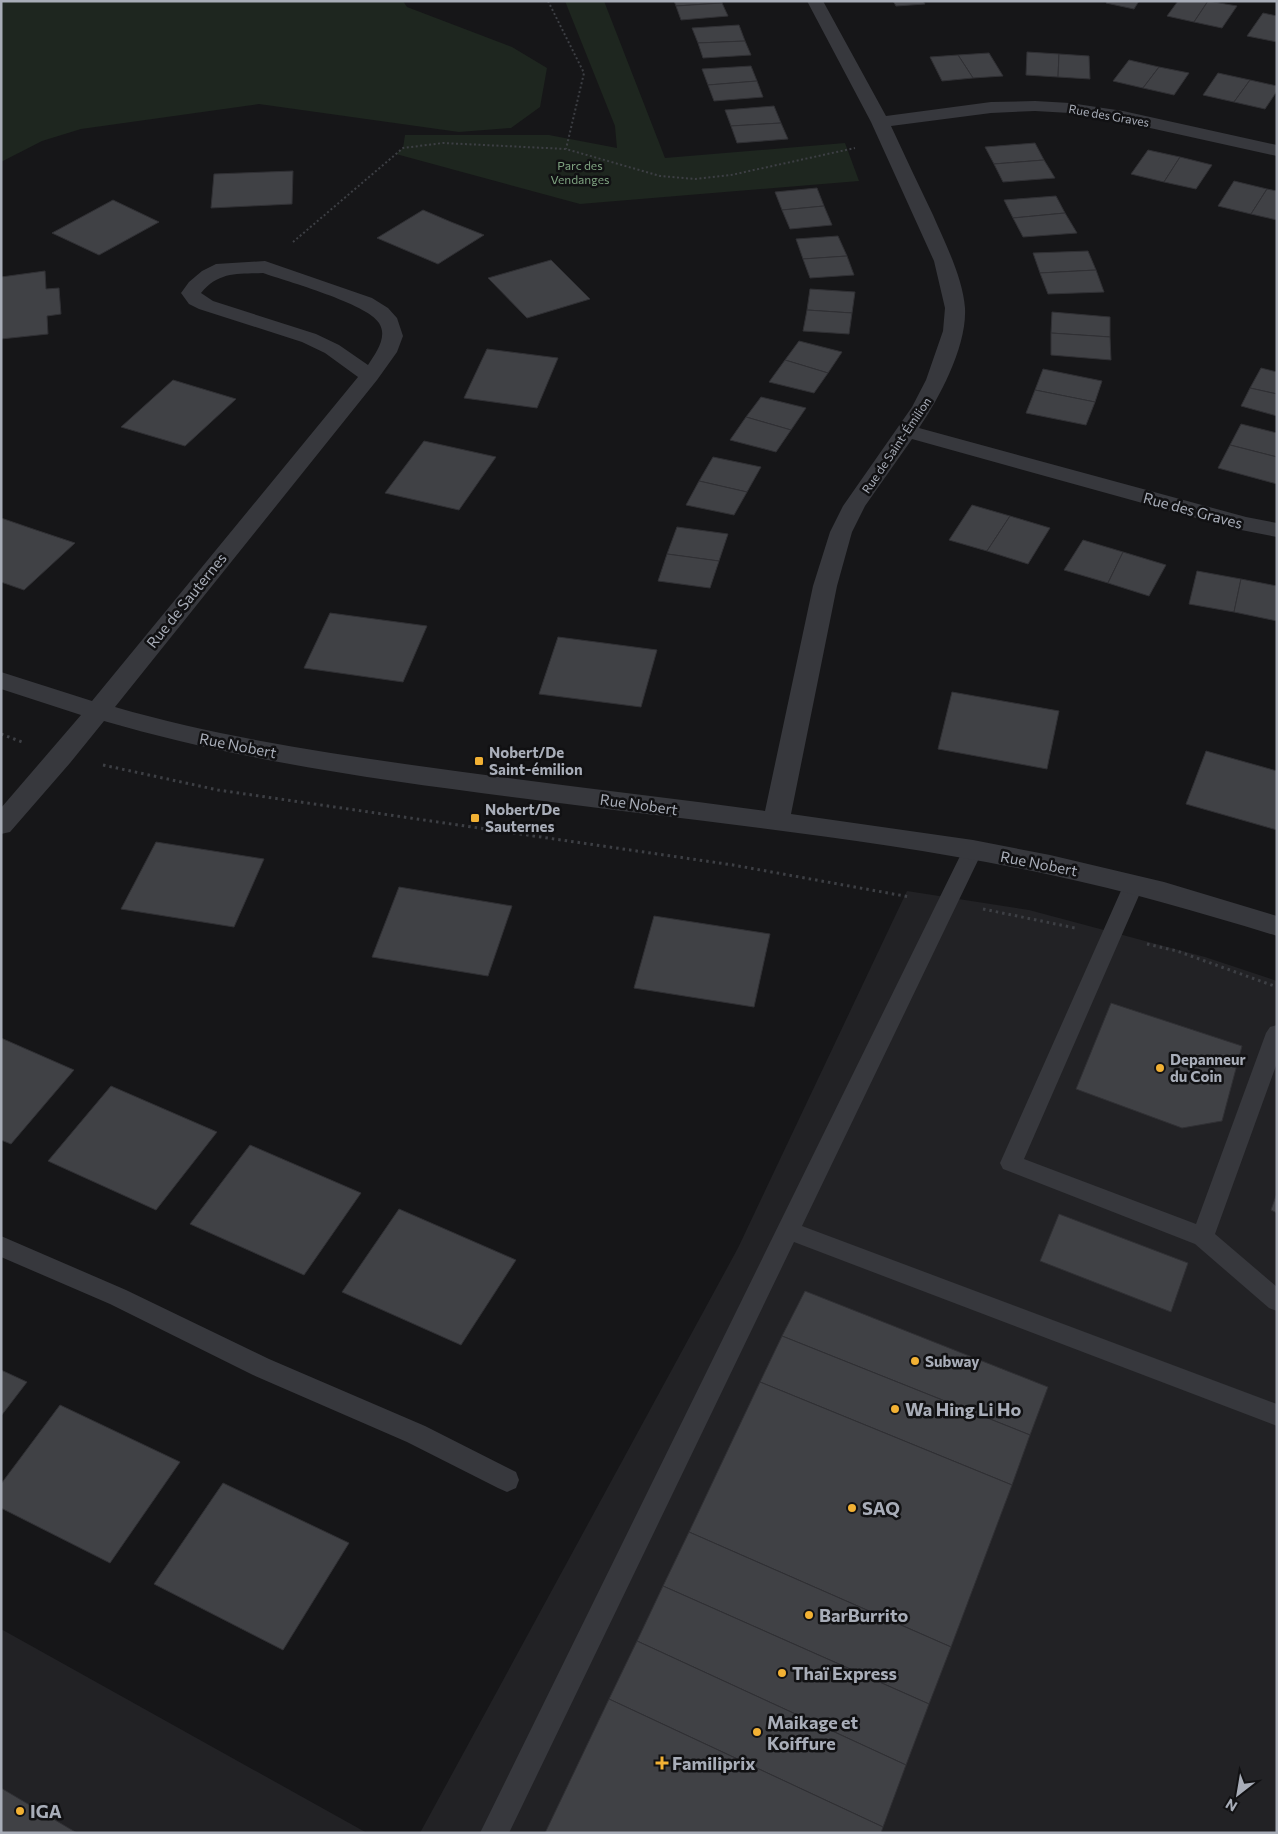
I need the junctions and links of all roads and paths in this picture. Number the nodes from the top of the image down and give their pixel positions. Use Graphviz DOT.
graph roads {
  1 [pos="548,1"];
  2 [pos="816,1"];
  3 [pos="884,131"];
  4 [pos="566,150"];
  5 [pos="1277,151"];
  6 [pos="266,266"];
  7 [pos="370,376"];
  8 [pos="907,431"];
  9 [pos="1277,530"];
  10 [pos="1,680"];
  11 [pos="97,712"];
  12 [pos="1,734"];
  13 [pos="61,757"];
  14 [pos="776,822"];
  15 [pos="1,825"];
  16 [pos="973,850"];
  17 [pos="1134,884"];
  18 [pos="947,903"];
  19 [pos="1277,926"];
  20 [pos="1111,936"];
  21 [pos="1277,987"];
  22 [pos="1277,1033"];
  23 [pos="787,1230"];
  24 [pos="1203,1237"];
  25 [pos="1,1246"];
  26 [pos="1277,1301"];
  27 [pos="1277,1415"];
  28 [pos="507,1480"];
  29 [pos="494,1833"];
  1 -- 4 [label="path"];
  2 -- 3 [label="street, Rue de Saint-Émilion"];
  3 -- 4 [label="path"];
  3 -- 5 [label="street, Rue des Graves"];
  3 -- 8 [label="street, Rue de Saint-Émilion"];
  4 -- 6 [label="path"];
  6 -- 7 [label="street, Rue de Sauternes"];
  6 -- 7 [label="street, Rue de Sauternes"];
  7 -- 11 [label="street, Rue de Sauternes"];
  8 -- 9 [label="street, Rue des Graves"];
  8 -- 14 [label="street, Rue de Saint-Émilion"];
  10 -- 11 [label="street, Rue Nobert"];
  11 -- 13 [label="street, Rue de Sauternes"];
  11 -- 14 [label="street, Rue Nobert"];
  12 -- 13 [label="path"];
  13 -- 15 [label="street, Rue de Sauternes"];
  13 -- 18 [label="path"];
  14 -- 16 [label="street, Rue Nobert"];
  16 -- 17 [label="street, Rue Nobert"];
  16 -- 18 [label="lane"];
  17 -- 19 [label="street, Rue Nobert"];
  17 -- 20 [label="lane"];
  18 -- 20 [label="path"];
  18 -- 23 [label="lane"];
  20 -- 21 [label="path"];
  20 -- 24 [label="lane"];
  22 -- 24 [label="lane"];
  23 -- 27 [label="lane"];
  23 -- 29 [label="lane"];
  24 -- 26 [label="lane"];
  25 -- 28 [label="lane"];
}
